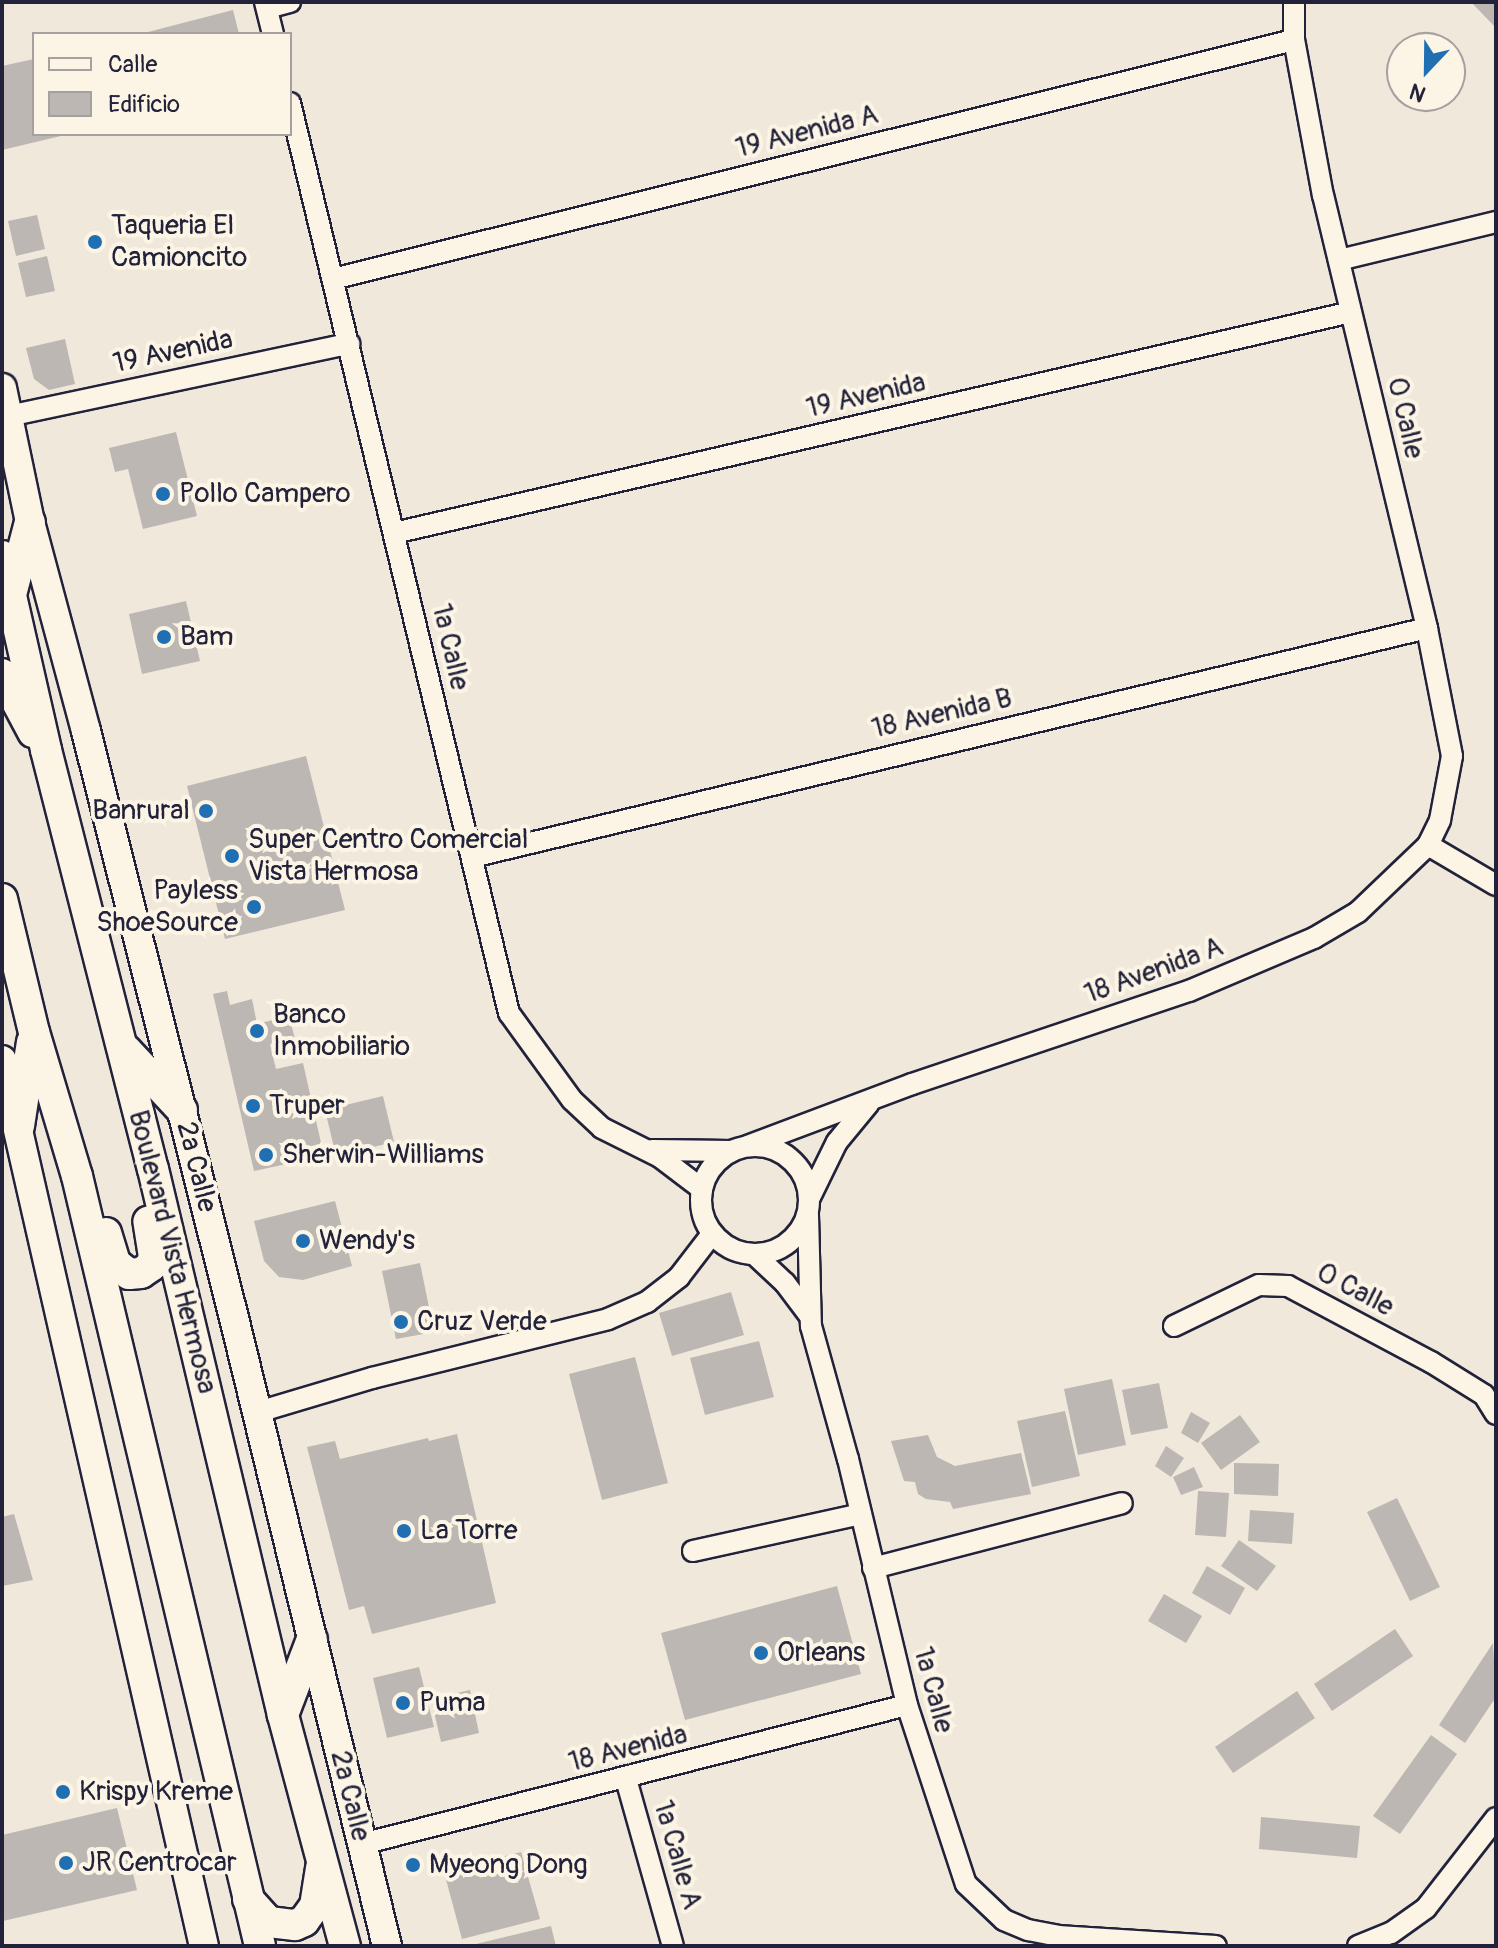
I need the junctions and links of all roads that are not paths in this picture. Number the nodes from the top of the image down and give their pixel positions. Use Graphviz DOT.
graph roads {
  1 [pos="290,2"];
  2 [pos="1294,2"];
  3 [pos="266,5"];
  4 [pos="273,32"];
  5 [pos="1294,40"];
  6 [pos="292,111"];
  7 [pos="1496,222"];
  8 [pos="1339,260"];
  9 [pos="333,279"];
  10 [pos="1351,312"];
  11 [pos="349,344"];
  12 [pos="2,388"];
  13 [pos="9,416"];
  14 [pos="30,522"];
  15 [pos="394,533"];
  16 [pos="2,556"];
  17 [pos="11,592"];
  18 [pos="1427,628"];
  19 [pos="2,674"];
  20 [pos="46,750"];
  21 [pos="1428,845"];
  22 [pos="472,857"];
  23 [pos="1496,885"];
  24 [pos="2,899"];
  25 [pos="34,1032"];
  26 [pos="118,1035"];
  27 [pos="2,1060"];
  28 [pos="872,1100"];
  29 [pos="182,1110"];
  30 [pos="59,1115"];
  31 [pos="19,1126"];
  32 [pos="739,1149"];
  33 [pos="644,1150"];
  34 [pos="153,1169"];
  35 [pos="702,1189"];
  36 [pos="809,1206"];
  37 [pos="712,1234"];
  38 [pos="755,1255"];
  39 [pos="808,1314"];
  40 [pos="1174,1326"];
  41 [pos="258,1412"];
  42 [pos="1496,1414"];
  43 [pos="1122,1503"];
  44 [pos="861,1514"];
  45 [pos="693,1551"];
  46 [pos="873,1568"];
  47 [pos="312,1639"];
  48 [pos="907,1705"];
  49 [pos="283,1715"];
  50 [pos="626,1779"];
  51 [pos="1496,1818"];
  52 [pos="362,1844"];
  53 [pos="321,1857"];
  54 [pos="248,1899"];
  55 [pos="204,1946"];
  56 [pos="260,1946"];
  57 [pos="345,1946"];
  58 [pos="387,1946"];
  59 [pos="673,1946"];
  60 [pos="1216,1946"];
  61 [pos="1358,1946"];
  1 -- 3 [label="street"];
  2 -- 5 [label="street, 0 Calle"];
  3 -- 4 [label="street"];
  5 -- 8 [label="street, 0 Calle"];
  5 -- 9 [label="street, 19 Avenida A"];
  6 -- 9 [label="street, 1a Calle"];
  7 -- 8 [label="street"];
  8 -- 10 [label="street, 0 Calle"];
  9 -- 11 [label="street, 1a Calle"];
  10 -- 15 [label="street, 19 Avenida"];
  10 -- 18 [label="street, 0 Calle"];
  11 -- 13 [label="street, 19 Avenida"];
  11 -- 15 [label="street, 1a Calle"];
  12 -- 13 [label="street, 2a Calle"];
  13 -- 14 [label="street, 2a Calle"];
  14 -- 17 [label="main road"];
  14 -- 29 [label="street, 2a Calle"];
  15 -- 22 [label="street, 1a Calle"];
  16 -- 17 [label="main road, Boulevard Vista Hermosa"];
  17 -- 20 [label="main road, Boulevard Vista Hermosa"];
  18 -- 21 [label="street, 0 Calle"];
  18 -- 22 [label="street, 18 Avenida B"];
  19 -- 20 [label="main road"];
  20 -- 26 [label="main road, Boulevard Vista Hermosa"];
  21 -- 23 [label="street"];
  21 -- 28 [label="street, 18 Avenida A"];
  22 -- 33 [label="street, 1a Calle"];
  24 -- 25 [label="main road"];
  25 -- 30 [label="main road"];
  25 -- 31 [label="main road"];
  26 -- 29 [label="main road"];
  26 -- 34 [label="main road, Boulevard Vista Hermosa"];
  27 -- 31 [label="street"];
  28 -- 32 [label="street, 18 Avenida A"];
  28 -- 36 [label="street"];
  29 -- 41 [label="street, 2a Calle"];
  30 -- 34 [label="main road"];
  30 -- 54 [label="main road"];
  31 -- 55 [label="street"];
  32 -- 33 [label="street, 1a Calle"];
  32 -- 35 [label="street"];
  32 -- 36 [label="street"];
  33 -- 35 [label="street, 1a Calle"];
  34 -- 49 [label="main road, Boulevard Vista Hermosa"];
  35 -- 37 [label="street"];
  36 -- 38 [label="street"];
  36 -- 39 [label="street, 1a Calle"];
  37 -- 38 [label="street"];
  37 -- 41 [label="street"];
  38 -- 39 [label="street, 1a Calle"];
  39 -- 44 [label="street, 1a Calle"];
  40 -- 42 [label="street, 0 Calle"];
  41 -- 47 [label="street, 2a Calle"];
  43 -- 46 [label="street"];
  44 -- 45 [label="street"];
  44 -- 46 [label="street, 1a Calle"];
  46 -- 48 [label="street, 1a Calle"];
  47 -- 49 [label="main road"];
  47 -- 52 [label="street, 2a Calle"];
  48 -- 50 [label="street, 18 Avenida"];
  48 -- 60 [label="street, 1a Calle"];
  49 -- 53 [label="main road, Boulevard Vista Hermosa"];
  50 -- 52 [label="street, 18 Avenida"];
  50 -- 59 [label="street, 1a Calle A"];
  51 -- 61 [label="street"];
  52 -- 58 [label="street, 2a Calle"];
  53 -- 54 [label="main road"];
  53 -- 57 [label="main road, Boulevard Vista Hermosa"];
  54 -- 56 [label="main road"];
}
